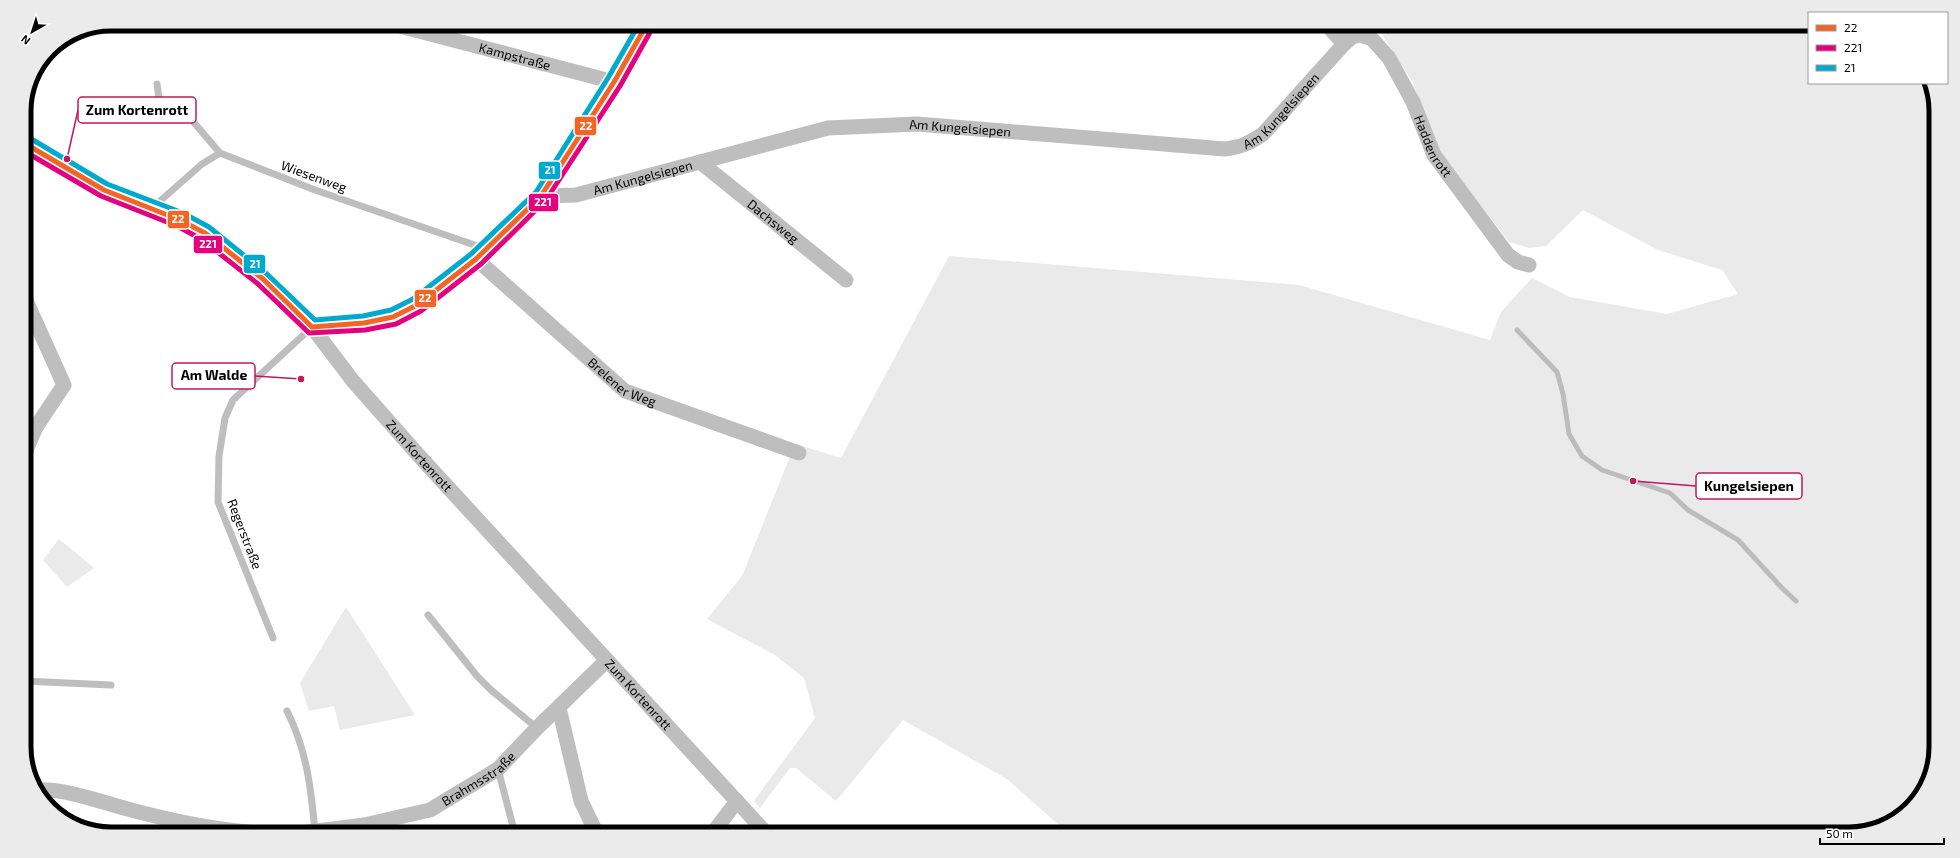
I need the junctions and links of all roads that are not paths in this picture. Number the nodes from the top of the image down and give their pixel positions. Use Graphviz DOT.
graph roads {
  1 [pos="419,31"];
  2 [pos="643,31"];
  3 [pos="1332,31"];
  4 [pos="1344,44"];
  5 [pos="614,82"];
  6 [pos="157,84"];
  7 [pos="31,147"];
  8 [pos="220,153"];
  9 [pos="700,162"];
  10 [pos="541,196"];
  11 [pos="150,209"];
  12 [pos="481,254"];
  13 [pos="1529,265"];
  14 [pos="846,280"];
  15 [pos="31,312"];
  16 [pos="312,327"];
  17 [pos="31,439"];
  18 [pos="799,453"];
  19 [pos="428,615"];
  20 [pos="273,638"];
  21 [pos="606,661"];
  22 [pos="31,681"];
  23 [pos="111,685"];
  24 [pos="559,708"];
  25 [pos="288,711"];
  26 [pos="537,728"];
  27 [pos="498,769"];
  28 [pos="43,790"];
  29 [pos="737,801"];
  30 [pos="204,827"];
  31 [pos="315,827"];
  32 [pos="350,827"];
  33 [pos="513,827"];
  34 [pos="593,827"];
  35 [pos="717,827"];
  36 [pos="761,827"];
  1 -- 5 [label="street, Kampstraße"];
  2 -- 5 [label="street"];
  3 -- 4 [label="street"];
  4 -- 9 [label="street, Am Kungelsiepen"];
  4 -- 13 [label="street, Haddenrott"];
  5 -- 10 [label="street"];
  6 -- 8 [label="lane"];
  7 -- 11 [label="street, Zum Kortenrott"];
  8 -- 11 [label="lane"];
  8 -- 12 [label="lane, Wiesenweg"];
  9 -- 10 [label="street, Am Kungelsiepen"];
  9 -- 14 [label="street, Dachsweg"];
  10 -- 12 [label="street"];
  11 -- 16 [label="street, Zum Kortenrott"];
  12 -- 16 [label="street"];
  12 -- 18 [label="street, Brelener Weg"];
  15 -- 17 [label="street"];
  16 -- 20 [label="lane, Regerstraße"];
  16 -- 21 [label="street, Zum Kortenrott"];
  19 -- 26 [label="lane"];
  21 -- 24 [label="street, Brahmsstraße"];
  21 -- 29 [label="street, Zum Kortenrott"];
  22 -- 23 [label="lane"];
  24 -- 26 [label="street, Brahmsstraße"];
  24 -- 34 [label="street"];
  25 -- 31 [label="lane"];
  26 -- 27 [label="street, Brahmsstraße"];
  27 -- 32 [label="street, Brahmsstraße"];
  27 -- 33 [label="lane"];
  28 -- 30 [label="street"];
  29 -- 35 [label="street"];
  29 -- 36 [label="street, Zum Kortenrott"];
}
